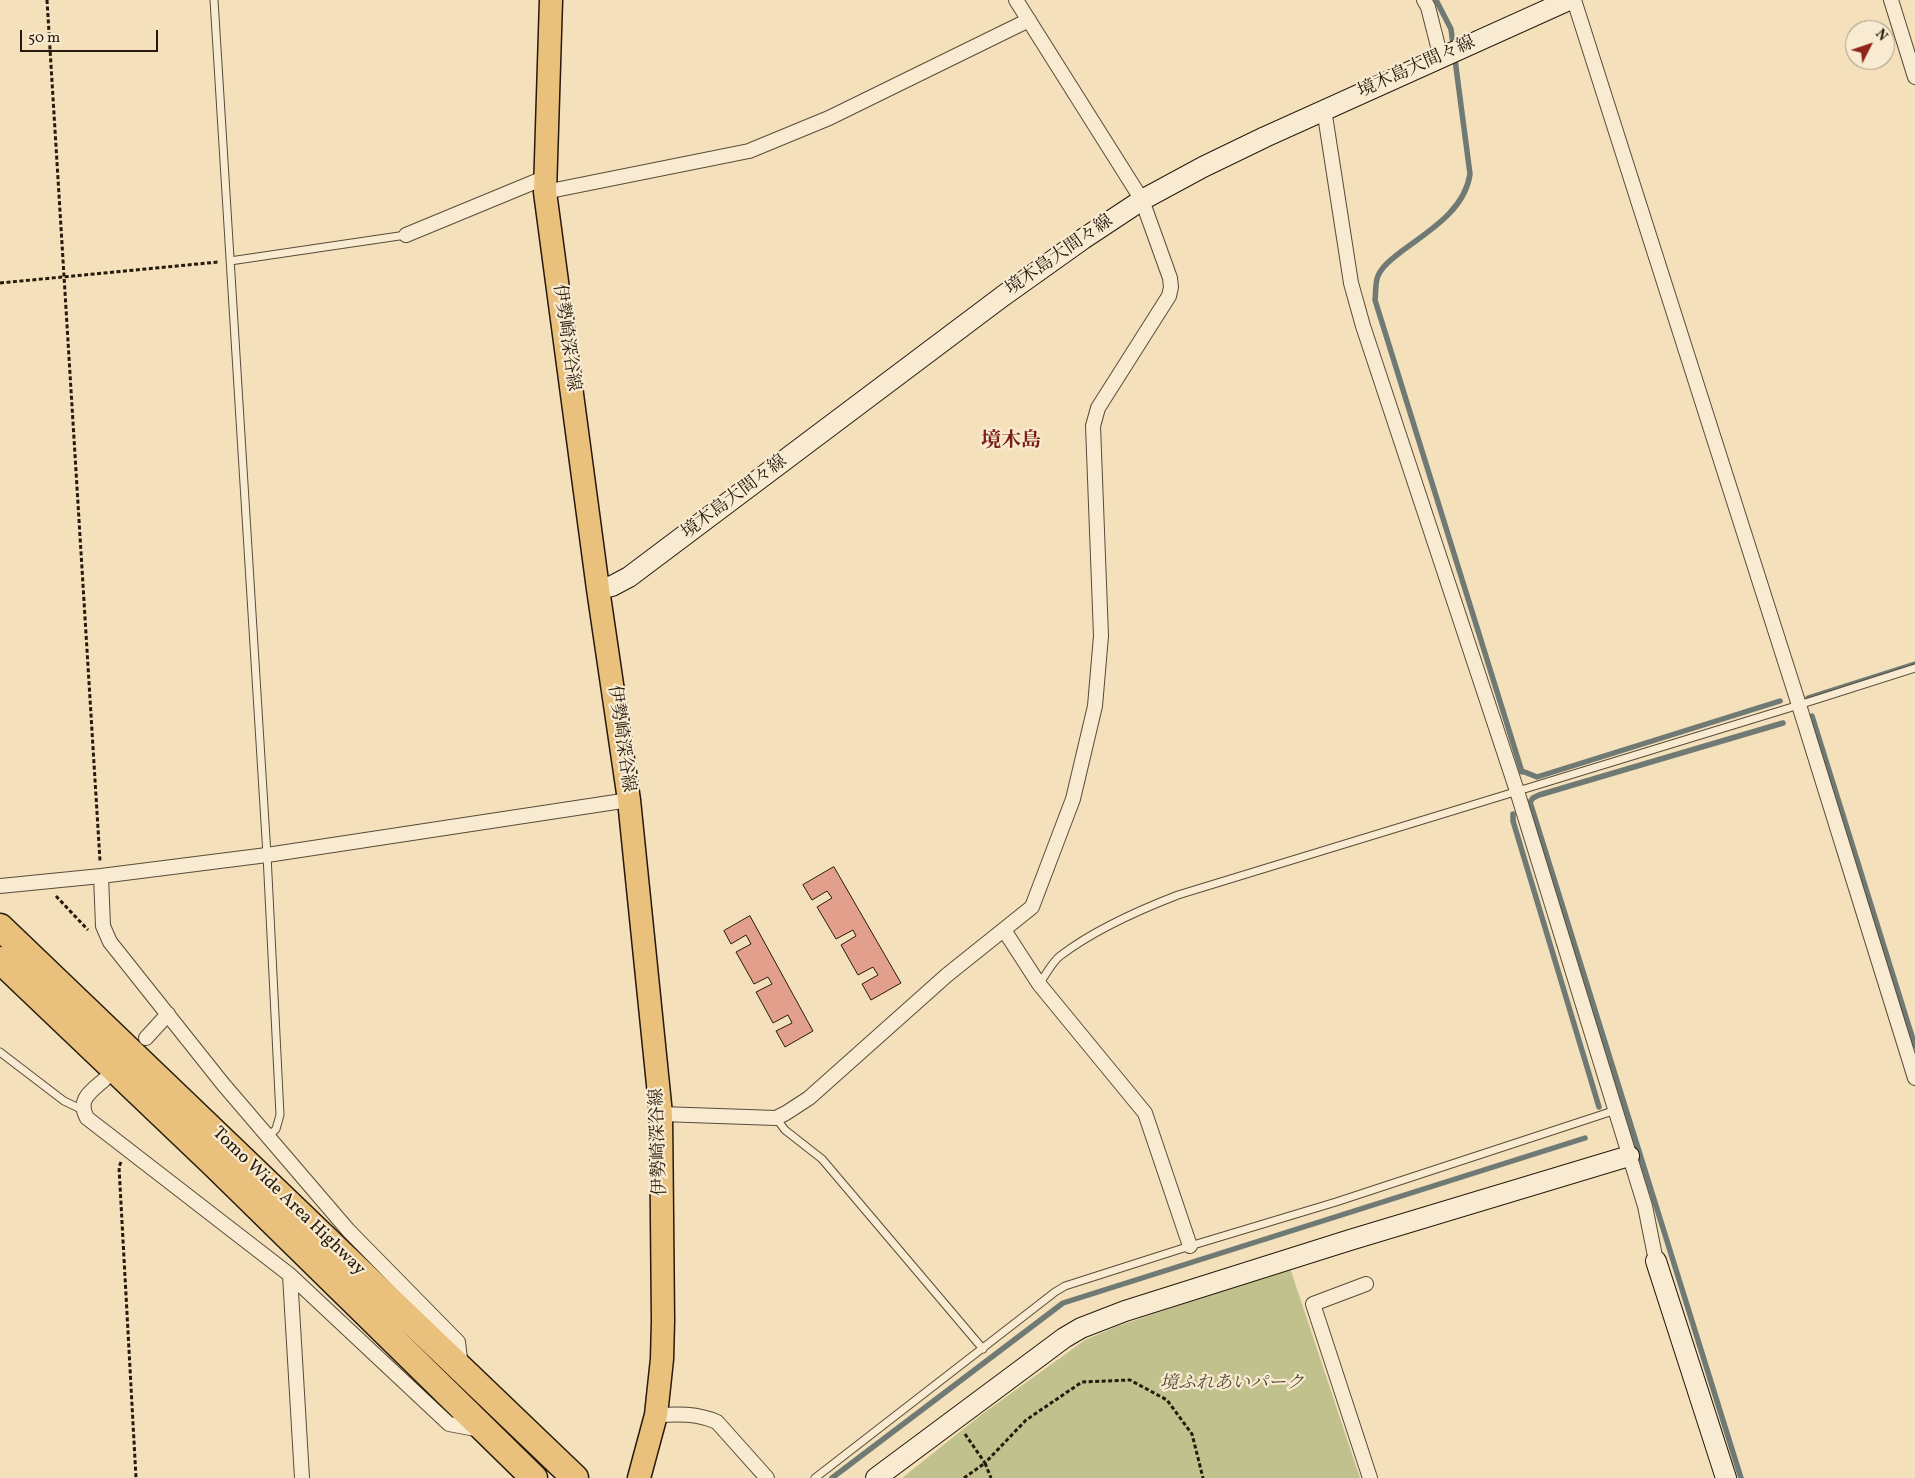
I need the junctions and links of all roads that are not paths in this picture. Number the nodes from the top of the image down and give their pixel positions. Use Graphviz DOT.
graph roads {
  1 [pos="214,0"];
  2 [pos="550,0"];
  3 [pos="1016,0"];
  4 [pos="1569,0"];
  5 [pos="1574,0"];
  6 [pos="1891,0"];
  7 [pos="1429,2"];
  8 [pos="1028,20"];
  9 [pos="1441,58"];
  10 [pos="1915,77"];
  11 [pos="1324,109"];
  12 [pos="545,185"];
  13 [pos="1142,200"];
  14 [pos="406,235"];
  15 [pos="230,261"];
  16 [pos="598,590"];
  17 [pos="1915,668"];
  18 [pos="1799,705"];
  19 [pos="1518,791"];
  20 [pos="629,800"];
  21 [pos="267,855"];
  22 [pos="101,876"];
  23 [pos="0,886"];
  24 [pos="0,927"];
  25 [pos="1004,930"];
  26 [pos="0,960"];
  27 [pos="1039,984"];
  28 [pos="168,1014"];
  29 [pos="146,1038"];
  30 [pos="0,1052"];
  31 [pos="1915,1078"];
  32 [pos="104,1080"];
  33 [pos="83,1110"];
  34 [pos="1616,1110"];
  35 [pos="661,1114"];
  36 [pos="776,1118"];
  37 [pos="268,1137"];
  38 [pos="1629,1156"];
  39 [pos="1190,1246"];
  40 [pos="1656,1261"];
  41 [pos="290,1275"];
  42 [pos="1366,1284"];
  43 [pos="983,1349"];
  44 [pos="461,1368"];
  45 [pos="656,1415"];
  46 [pos="484,1430"];
  47 [pos="302,1478"];
  48 [pos="534,1478"];
  49 [pos="575,1478"];
  50 [pos="640,1478"];
  51 [pos="768,1478"];
  52 [pos="815,1478"];
  53 [pos="876,1478"];
  54 [pos="1370,1478"];
  55 [pos="1726,1478"];
  1 -- 15 [label="lane"];
  2 -- 12 [label="main road, 伊勢崎深谷線"];
  3 -- 8 [label="street"];
  4 -- 9 [label="main road, 境木島大間々線"];
  5 -- 18 [label="street"];
  6 -- 10 [label="street"];
  7 -- 9 [label="street"];
  8 -- 12 [label="street"];
  8 -- 13 [label="street"];
  9 -- 11 [label="main road, 境木島大間々線"];
  11 -- 13 [label="main road, 境木島大間々線"];
  11 -- 19 [label="street"];
  12 -- 14 [label="street"];
  12 -- 16 [label="main road, 伊勢崎深谷線"];
  13 -- 16 [label="main road, 境木島大間々線"];
  13 -- 25 [label="street"];
  14 -- 15 [label="lane"];
  15 -- 21 [label="lane"];
  16 -- 20 [label="main road, 伊勢崎深谷線"];
  17 -- 18 [label="lane"];
  18 -- 19 [label="lane"];
  18 -- 31 [label="street"];
  19 -- 27 [label="lane"];
  19 -- 34 [label="street"];
  20 -- 21 [label="street"];
  20 -- 35 [label="main road, 伊勢崎深谷線"];
  21 -- 22 [label="street"];
  21 -- 37 [label="lane"];
  22 -- 23 [label="street"];
  22 -- 28 [label="street"];
  24 -- 44 [label="highway, Tomo Wide Area Highway"];
  25 -- 27 [label="street"];
  25 -- 36 [label="street"];
  26 -- 46 [label="highway, Tomo Wide Area Highway"];
  27 -- 39 [label="street"];
  28 -- 29 [label="street"];
  28 -- 37 [label="street"];
  30 -- 33 [label="lane"];
  32 -- 33 [label="street"];
  33 -- 41 [label="street"];
  34 -- 38 [label="street"];
  34 -- 39 [label="lane"];
  35 -- 36 [label="street"];
  35 -- 45 [label="main road, 伊勢崎深谷線"];
  36 -- 43 [label="lane"];
  37 -- 44 [label="street"];
  38 -- 40 [label="street"];
  38 -- 53 [label="main road"];
  39 -- 43 [label="lane"];
  40 -- 55 [label="main road"];
  41 -- 46 [label="street"];
  41 -- 47 [label="street"];
  42 -- 54 [label="street"];
  43 -- 52 [label="lane"];
  44 -- 49 [label="highway, Tomo Wide Area Highway"];
  45 -- 50 [label="main road, 伊勢崎深谷線"];
  45 -- 51 [label="street"];
  46 -- 48 [label="highway, Tomo Wide Area Highway"];
}
